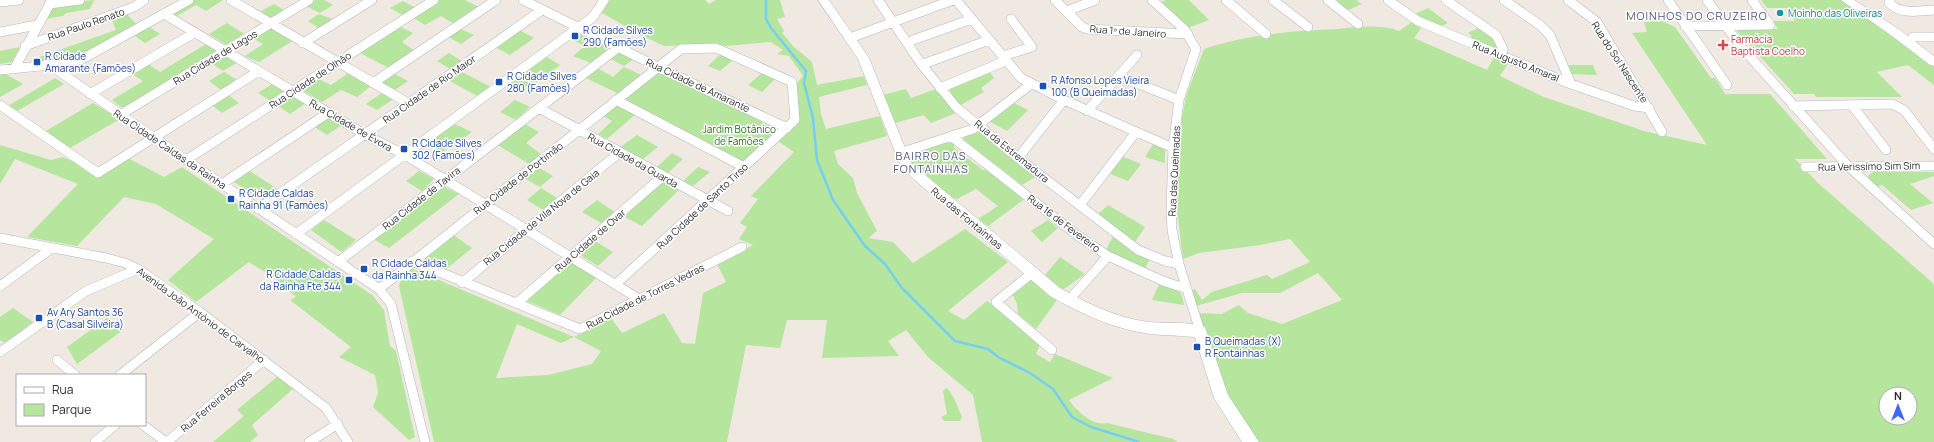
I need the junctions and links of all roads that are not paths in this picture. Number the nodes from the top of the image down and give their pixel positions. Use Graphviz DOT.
graph roads {
  1 [pos="19,0"];
  2 [pos="80,0"];
  3 [pos="144,0"];
  4 [pos="189,0"];
  5 [pos="231,0"];
  6 [pos="249,0"];
  7 [pos="309,0"];
  8 [pos="372,0"];
  9 [pos="434,0"];
  10 [pos="496,0"];
  11 [pos="522,0"];
  12 [pos="604,0"];
  13 [pos="823,0"];
  14 [pos="878,0"];
  15 [pos="954,0"];
  16 [pos="1055,0"];
  17 [pos="1095,0"];
  18 [pos="1152,0"];
  19 [pos="1226,0"];
  20 [pos="1273,0"];
  21 [pos="1388,0"];
  22 [pos="1446,0"];
  23 [pos="1504,0"];
  24 [pos="1568,0"];
  25 [pos="1668,0"];
  26 [pos="1707,0"];
  27 [pos="1752,0"];
  28 [pos="1846,0"];
  29 [pos="1858,0"];
  30 [pos="1890,0"];
  31 [pos="1331,1"];
  32 [pos="0,2"];
  33 [pos="50,2"];
  34 [pos="241,5"];
  35 [pos="542,10"];
  36 [pos="1934,10"];
  37 [pos="1067,11"];
  38 [pos="164,14"];
  39 [pos="972,19"];
  40 [pos="1011,19"];
  41 [pos="894,22"];
  42 [pos="38,24"];
  43 [pos="270,24"];
  44 [pos="1358,24"];
  45 [pos="1725,25"];
  46 [pos="1685,26"];
  47 [pos="1308,27"];
  48 [pos="579,28"];
  49 [pos="0,32"];
  50 [pos="194,33"];
  51 [pos="1188,34"];
  52 [pos="1266,34"];
  53 [pos="1913,37"];
  54 [pos="1934,37"];
  55 [pos="850,38"];
  56 [pos="913,40"];
  57 [pos="989,40"];
  58 [pos="303,43"];
  59 [pos="25,46"];
  60 [pos="619,47"];
  61 [pos="225,51"];
  62 [pos="1934,52"];
  63 [pos="1137,55"];
  64 [pos="1502,56"];
  65 [pos="1004,58"];
  66 [pos="1934,62"];
  67 [pos="338,63"];
  68 [pos="926,63"];
  69 [pos="50,65"];
  70 [pos="658,67"];
  71 [pos="14,69"];
  72 [pos="0,70"];
  73 [pos="259,71"];
  74 [pos="1119,76"];
  75 [pos="373,83"];
  76 [pos="1031,84"];
  77 [pos="1571,84"];
  78 [pos="1727,85"];
  79 [pos="940,88"];
  80 [pos="293,92"];
  81 [pos="90,94"];
  82 [pos="616,100"];
  83 [pos="1064,100"];
  84 [pos="1180,100"];
  85 [pos="408,103"];
  86 [pos="1852,104"];
  87 [pos="0,105"];
  88 [pos="1793,106"];
  89 [pos="539,108"];
  90 [pos="1649,108"];
  91 [pos="1087,111"];
  92 [pos="328,113"];
  93 [pos="120,115"];
  94 [pos="979,126"];
  95 [pos="787,128"];
  96 [pos="578,130"];
  97 [pos="1136,132"];
  98 [pos="1662,132"];
  99 [pos="364,134"];
  100 [pos="154,137"];
  101 [pos="952,137"];
  102 [pos="1173,148"];
  103 [pos="1934,149"];
  104 [pos="1886,150"];
  105 [pos="620,152"];
  106 [pos="900,153"];
  107 [pos="405,155"];
  108 [pos="1018,158"];
  109 [pos="186,160"];
  110 [pos="1848,166"];
  111 [pos="1934,166"];
  112 [pos="744,167"];
  113 [pos="1805,167"];
  114 [pos="663,176"];
  115 [pos="445,179"];
  116 [pos="222,184"];
  117 [pos="708,200"];
  118 [pos="484,205"];
  119 [pos="1080,205"];
  120 [pos="258,209"];
  121 [pos="728,211"];
  122 [pos="525,230"];
  123 [pos="296,234"];
  124 [pos="0,238"];
  125 [pos="1934,244"];
  126 [pos="742,247"];
  127 [pos="52,248"];
  128 [pos="1108,256"];
  129 [pos="570,257"];
  130 [pos="338,262"];
  131 [pos="412,262"];
  132 [pos="1179,264"];
  133 [pos="138,269"];
  134 [pos="1032,273"];
  135 [pos="462,282"];
  136 [pos="616,284"];
  137 [pos="0,286"];
  138 [pos="379,289"];
  139 [pos="1187,289"];
  140 [pos="639,299"];
  141 [pos="1069,300"];
  142 [pos="517,303"];
  143 [pos="200,312"];
  144 [pos="1200,331"];
  145 [pos="1052,350"];
  146 [pos="0,352"];
  147 [pos="56,360"];
  148 [pos="264,360"];
  149 [pos="74,374"];
  150 [pos="121,374"];
  151 [pos="338,424"];
  152 [pos="114,426"];
  153 [pos="143,426"];
  154 [pos="95,442"];
  155 [pos="167,442"];
  156 [pos="309,442"];
  157 [pos="348,442"];
  158 [pos="425,442"];
  159 [pos="1251,442"];
  1 -- 32 [label="street"];
  2 -- 33 [label="street"];
  3 -- 59 [label="street, Rua Paulo Renato"];
  4 -- 38 [label="street"];
  5 -- 34 [label="street"];
  6 -- 34 [label="street"];
  7 -- 43 [label="street, Rua Cidade de Lagos"];
  8 -- 58 [label="street"];
  9 -- 67 [label="street, Rua Cidade de Olhão"];
  10 -- 75 [label="street"];
  11 -- 35 [label="street, Rua Cidade de Amarante"];
  12 -- 48 [label="street"];
  13 -- 55 [label="street, Rua das Fontaínhas"];
  14 -- 41 [label="street, Rua da Estremadura"];
  15 -- 39 [label="street"];
  15 -- 41 [label="street"];
  16 -- 37 [label="street, Rua 1º de Janeiro"];
  17 -- 37 [label="street"];
  18 -- 51 [label="street"];
  19 -- 52 [label="street"];
  20 -- 47 [label="street"];
  21 -- 64 [label="street, Rua Augusto Amaral"];
  22 -- 64 [label="street"];
  23 -- 77 [label="street"];
  24 -- 90 [label="street, Rua do Sol Nascente"];
  25 -- 46 [label="street"];
  26 -- 45 [label="street"];
  27 -- 45 [label="street"];
  28 -- 66 [label="street"];
  29 -- 53 [label="street"];
  30 -- 36 [label="street"];
  31 -- 44 [label="street"];
  33 -- 42 [label="street"];
  34 -- 43 [label="street"];
  35 -- 48 [label="street, Rua Cidade de Amarante"];
  35 -- 85 [label="street, Rua Cidade de Rio Maior"];
  37 -- 51 [label="street, Rua 1º de Janeiro"];
  38 -- 50 [label="street, Rua Cidade de Évora"];
  38 -- 69 [label="street"];
  39 -- 56 [label="street"];
  39 -- 57 [label="street"];
  40 -- 65 [label="street"];
  41 -- 55 [label="street"];
  41 -- 79 [label="street, Rua da Estremadura"];
  42 -- 49 [label="street"];
  42 -- 59 [label="street"];
  43 -- 58 [label="street"];
  43 -- 61 [label="street, Rua Cidade de Lagos"];
  45 -- 46 [label="street"];
  45 -- 88 [label="street"];
  46 -- 78 [label="street"];
  48 -- 60 [label="street, Rua Cidade de Amarante"];
  48 -- 107 [label="street"];
  50 -- 61 [label="street, Rua Cidade de Évora"];
  50 -- 81 [label="street"];
  51 -- 84 [label="street, Rua das Queimadas"];
  53 -- 54 [label="street"];
  53 -- 62 [label="street"];
  55 -- 106 [label="street, Rua das Fontaínhas"];
  57 -- 65 [label="street"];
  57 -- 68 [label="street"];
  58 -- 67 [label="street"];
  59 -- 71 [label="street"];
  60 -- 70 [label="street, Rua Cidade de Amarante"];
  60 -- 89 [label="street, Rua Cidade de Tavira"];
  61 -- 73 [label="street, Rua Cidade de Évora"];
  61 -- 93 [label="street, Rua Cidade de Lagos"];
  63 -- 74 [label="street"];
  64 -- 77 [label="street, Rua Augusto Amaral"];
  65 -- 76 [label="street"];
  65 -- 79 [label="street"];
  67 -- 75 [label="street"];
  67 -- 80 [label="street, Rua Cidade de Olhão"];
  69 -- 71 [label="street"];
  69 -- 81 [label="street, Rua Cidade Caldas da Rainha"];
  70 -- 82 [label="street, Rua Cidade de Portimão"];
  70 -- 95 [label="street, Rua Cidade de Amarante"];
  70 -- 95 [label="street, Rua Cidade de Portimão"];
  71 -- 72 [label="street"];
  73 -- 80 [label="street, Rua Cidade de Évora"];
  73 -- 100 [label="street"];
  74 -- 84 [label="street"];
  74 -- 91 [label="street"];
  75 -- 85 [label="street"];
  76 -- 83 [label="street"];
  76 -- 94 [label="street"];
  77 -- 90 [label="street, Rua Augusto Amaral"];
  79 -- 94 [label="street, Rua da Estremadura"];
  80 -- 92 [label="street, Rua Cidade de Évora"];
  80 -- 109 [label="street, Rua Cidade de Olhão"];
  81 -- 93 [label="street, Rua Cidade Caldas da Rainha"];
  82 -- 96 [label="street, Rua Cidade de Portimão"];
  82 -- 112 [label="street"];
  83 -- 91 [label="street"];
  83 -- 108 [label="street"];
  84 -- 102 [label="street, Rua das Queimadas"];
  85 -- 99 [label="street, Rua Cidade de Rio Maior"];
  86 -- 88 [label="street"];
  86 -- 103 [label="street"];
  86 -- 104 [label="street"];
  87 -- 100 [label="street"];
  88 -- 110 [label="street"];
  89 -- 96 [label="street, Rua Cidade da Guarda"];
  89 -- 115 [label="street, Rua Cidade de Tavira"];
  90 -- 98 [label="street, Rua do Sol Nascente"];
  91 -- 97 [label="street"];
  92 -- 99 [label="street, Rua Cidade de Évora"];
  92 -- 116 [label="street"];
  93 -- 100 [label="street, Rua Cidade Caldas da Rainha"];
  94 -- 101 [label="street"];
  94 -- 108 [label="street, Rua da Estremadura"];
  95 -- 112 [label="street, Rua Cidade de Santo Tirso"];
  96 -- 105 [label="street, Rua Cidade da Guarda"];
  96 -- 118 [label="street, Rua Cidade de Portimão"];
  97 -- 102 [label="street"];
  97 -- 119 [label="street"];
  99 -- 107 [label="street, Rua Cidade de Évora"];
  99 -- 120 [label="street, Rua Cidade de Rio Maior"];
  100 -- 109 [label="street, Rua Cidade Caldas da Rainha"];
  101 -- 106 [label="street"];
  101 -- 128 [label="street, Rua 16 de Fevereiro"];
  102 -- 132 [label="street, Rua das Queimadas"];
  105 -- 114 [label="street, Rua Cidade da Guarda"];
  105 -- 122 [label="street, Rua Cidade de Vila Nova de Gaia"];
  106 -- 134 [label="street, Rua das Fontaínhas"];
  107 -- 115 [label="street, Rua Cidade de Évora"];
  107 -- 123 [label="street"];
  108 -- 119 [label="street, Rua da Estremadura"];
  109 -- 116 [label="street, Rua Cidade Caldas da Rainha"];
  110 -- 111 [label="street, Rua Verissímo Sim Sim"];
  110 -- 113 [label="street, Rua Verissímo Sim Sim"];
  110 -- 125 [label="street"];
  112 -- 117 [label="street, Rua Cidade de Santo Tirso"];
  114 -- 117 [label="street, Rua Cidade da Guarda"];
  114 -- 129 [label="street, Rua Cidade de Ovar"];
  115 -- 118 [label="street, Rua Cidade de Évora"];
  115 -- 130 [label="street, Rua Cidade de Tavira"];
  116 -- 120 [label="street, Rua Cidade Caldas da Rainha"];
  117 -- 121 [label="street, Rua Cidade da Guarda"];
  117 -- 136 [label="street, Rua Cidade de Santo Tirso"];
  118 -- 122 [label="street, Rua Cidade de Évora"];
  118 -- 131 [label="street, Rua Cidade de Portimão"];
  119 -- 132 [label="street, Rua da Estremadura"];
  120 -- 123 [label="street, Rua Cidade Caldas da Rainha"];
  122 -- 129 [label="street, Rua Cidade de Évora"];
  122 -- 135 [label="street, Rua Cidade de Vila Nova de Gaia"];
  123 -- 130 [label="street, Rua Cidade Caldas da Rainha"];
  124 -- 127 [label="street, Avenida João António de Carvalho"];
  126 -- 140 [label="street, Rua Cidade de Torres Vedras"];
  127 -- 133 [label="street, Avenida João António de Carvalho"];
  127 -- 137 [label="street"];
  128 -- 139 [label="street, Rua 16 de Fevereiro"];
  128 -- 141 [label="street"];
  129 -- 136 [label="street, Rua Cidade de Évora"];
  129 -- 142 [label="street, Rua Cidade de Ovar"];
  130 -- 138 [label="street, Rua Cidade Caldas da Rainha"];
  131 -- 135 [label="street, Rua Cidade de Torres Vedras"];
  131 -- 138 [label="street, Rua Cidade de Portimão"];
  132 -- 139 [label="street, Rua das Queimadas"];
  133 -- 143 [label="street, Avenida João António de Carvalho"];
  133 -- 146 [label="street"];
  134 -- 141 [label="street, Rua das Fontaínhas"];
  134 -- 145 [label="street"];
  135 -- 142 [label="street, Rua Cidade de Torres Vedras"];
  136 -- 140 [label="street, Rua Cidade de Évora"];
  138 -- 158 [label="street, Rua Cidade Caldas da Rainha"];
  139 -- 144 [label="street, Rua das Queimadas"];
  140 -- 142 [label="street, Rua Cidade de Torres Vedras"];
  141 -- 144 [label="street, Rua das Fontaínhas"];
  143 -- 148 [label="street, Avenida João António de Carvalho"];
  143 -- 150 [label="street"];
  144 -- 159 [label="street, Rua das Queimadas"];
  147 -- 149 [label="street"];
  148 -- 151 [label="street, Avenida João António de Carvalho"];
  148 -- 155 [label="street, Rua Ferreira Borges"];
  151 -- 156 [label="street"];
  151 -- 157 [label="street, Avenida João António de Carvalho"];
  152 -- 154 [label="street"];
  153 -- 155 [label="street"];
}
